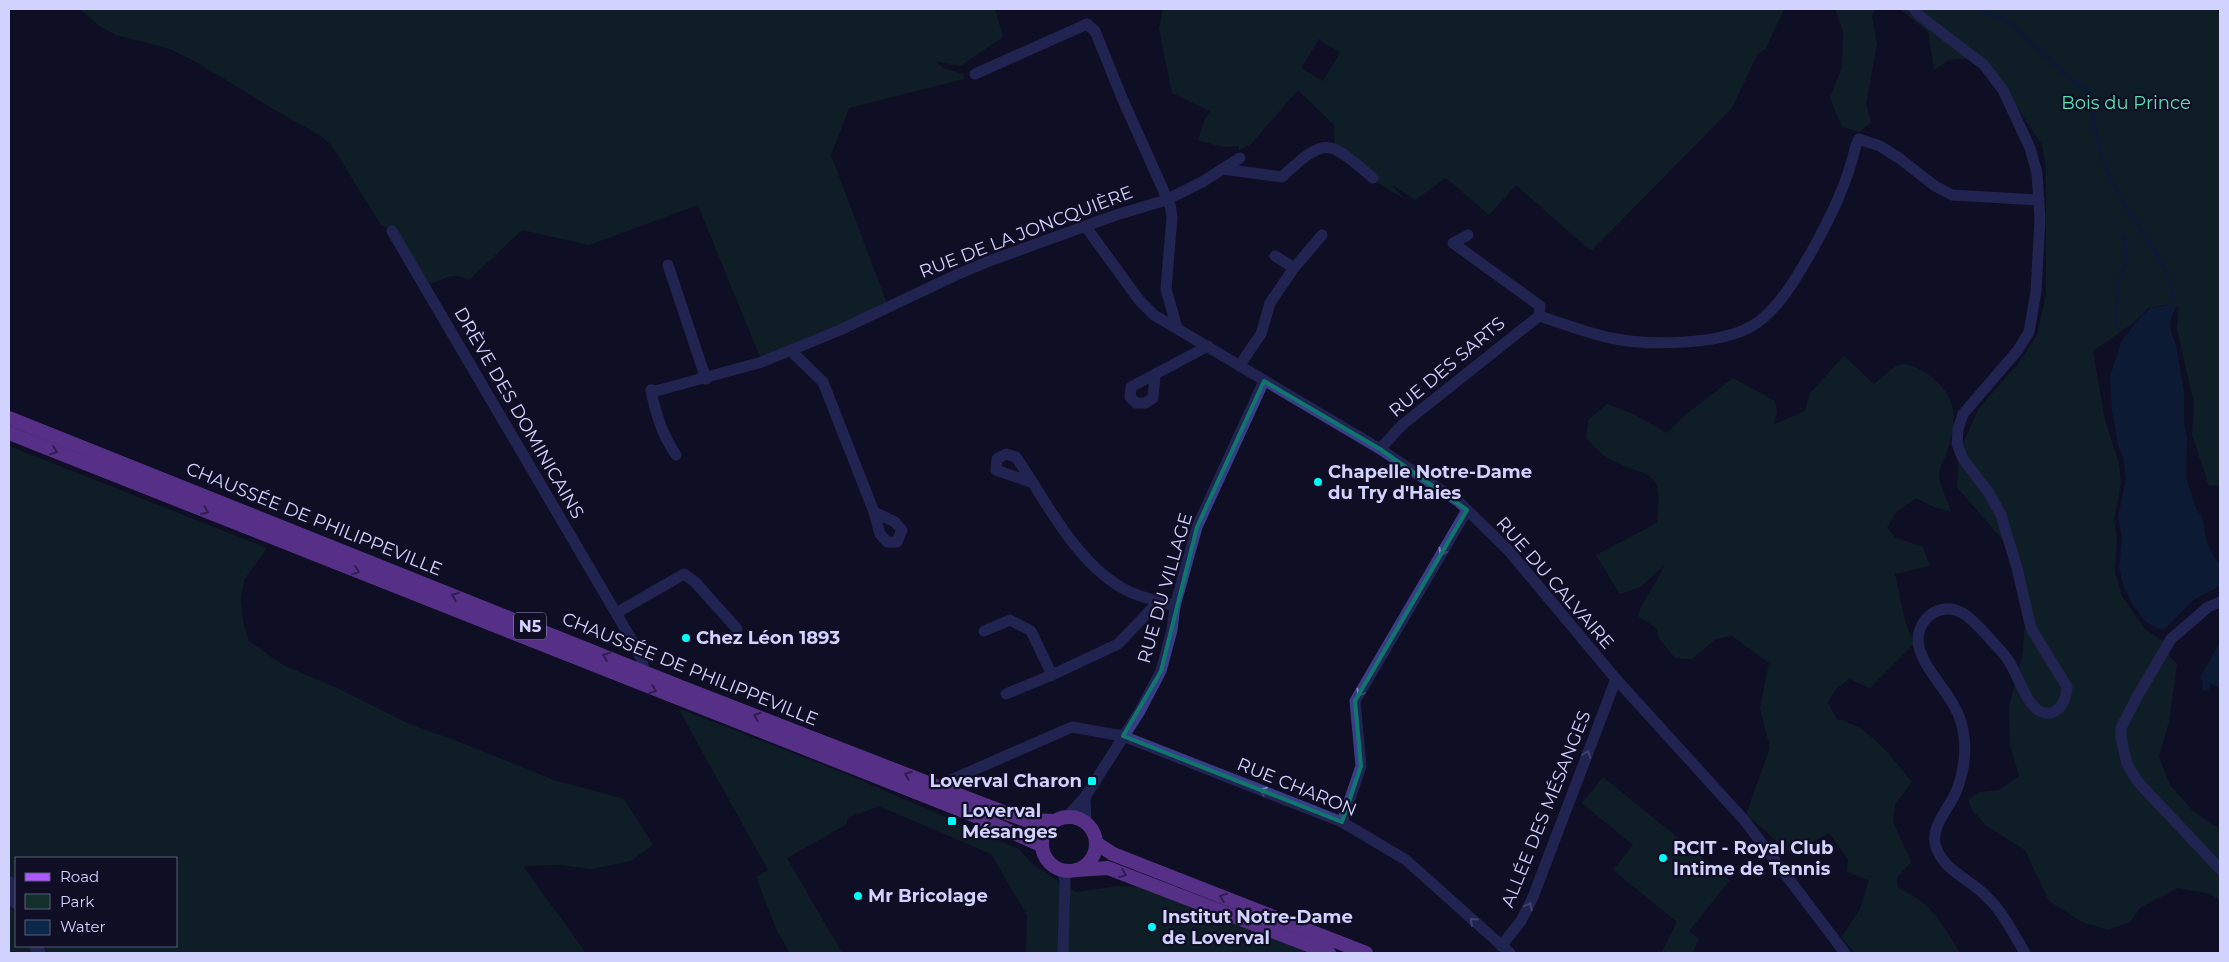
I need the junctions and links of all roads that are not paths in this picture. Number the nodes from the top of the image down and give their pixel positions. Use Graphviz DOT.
graph roads {
  1 [pos="1914,9"];
  2 [pos="975,74"];
  3 [pos="1240,158"];
  4 [pos="1223,169"];
  5 [pos="1374,178"];
  6 [pos="1166,200"];
  7 [pos="2039,200"];
  8 [pos="1086,227"];
  9 [pos="392,231"];
  10 [pos="1322,235"];
  11 [pos="1468,235"];
  12 [pos="1275,256"];
  13 [pos="668,265"];
  14 [pos="1294,268"];
  15 [pos="1539,316"];
  16 [pos="1178,328"];
  17 [pos="1208,346"];
  18 [pos="791,351"];
  19 [pos="1239,366"];
  20 [pos="1155,375"];
  21 [pos="706,379"];
  22 [pos="1264,381"];
  23 [pos="9,418"];
  24 [pos="9,432"];
  25 [pos="1380,448"];
  26 [pos="676,455"];
  27 [pos="1033,483"];
  28 [pos="1467,510"];
  29 [pos="874,512"];
  30 [pos="1159,601"];
  31 [pos="2220,602"];
  32 [pos="1174,606"];
  33 [pos="616,613"];
  34 [pos="737,629"];
  35 [pos="984,631"];
  36 [pos="644,671"];
  37 [pos="1052,675"];
  38 [pos="1616,679"];
  39 [pos="1006,694"];
  40 [pos="1123,736"];
  41 [pos="953,779"];
  42 [pos="1085,797"];
  43 [pos="1068,816"];
  44 [pos="1054,821"];
  45 [pos="1086,822"];
  46 [pos="1342,822"];
  47 [pos="1096,843"];
  48 [pos="1041,844"];
  49 [pos="2220,869"];
  50 [pos="1069,870"];
  51 [pos="9,883"];
  52 [pos="15,899"];
  53 [pos="1506,950"];
  54 [pos="1063,953"];
  55 [pos="1329,953"];
  56 [pos="1366,953"];
  57 [pos="1845,953"];
  58 [pos="2025,953"];
  1 -- 7 [label="street"];
  2 -- 6 [label="street"];
  3 -- 4 [label="street"];
  4 -- 5 [label="street"];
  4 -- 6 [label="street"];
  6 -- 8 [label="street, RUE DE LA JONCQUIÈRE"];
  6 -- 16 [label="street"];
  7 -- 15 [label="street"];
  7 -- 58 [label="street"];
  8 -- 16 [label="street, RUE DU CALVAIRE"];
  8 -- 18 [label="street, RUE DE LA JONCQUIÈRE"];
  9 -- 33 [label="street, DRÈVE DES DOMINICAINS"];
  10 -- 14 [label="street"];
  11 -- 15 [label="street"];
  12 -- 14 [label="street"];
  13 -- 21 [label="street"];
  14 -- 19 [label="street"];
  15 -- 25 [label="street, RUE DES SARTS"];
  16 -- 17 [label="street, RUE DU CALVAIRE"];
  17 -- 19 [label="street, RUE DU CALVAIRE"];
  17 -- 20 [label="street"];
  18 -- 21 [label="street, RUE DE LA JONCQUIÈRE"];
  18 -- 29 [label="street"];
  19 -- 22 [label="street, RUE DU CALVAIRE"];
  21 -- 26 [label="street, RUE DE LA JONCQUIÈRE"];
  22 -- 25 [label="street, RUE DU CALVAIRE"];
  22 -- 32 [label="street, RUE DU VILLAGE"];
  36 -- 23 [label="main road, CHAUSSÉE DE PHILIPPEVILLE / N5, one-way"];
  24 -- 48 [label="main road, CHAUSSÉE DE PHILIPPEVILLE / N5, one-way"];
  25 -- 28 [label="street, RUE DU CALVAIRE"];
  27 -- 30 [label="street"];
  28 -- 38 [label="street, RUE DU CALVAIRE"];
  28 -- 46 [label="street, one-way"];
  30 -- 32 [label="street"];
  30 -- 37 [label="street"];
  31 -- 49 [label="street"];
  32 -- 40 [label="street, RUE DU VILLAGE"];
  33 -- 34 [label="street"];
  33 -- 36 [label="street, DRÈVE DES DOMINICAINS"];
  35 -- 37 [label="street"];
  44 -- 36 [label="main road, CHAUSSÉE DE PHILIPPEVILLE / N5, one-way"];
  37 -- 39 [label="street"];
  53 -- 38 [label="street, ALLÉE DES MÉSANGES, one-way"];
  38 -- 57 [label="street, RUE DU CALVAIRE"];
  40 -- 41 [label="street, RUE CHARON"];
  40 -- 42 [label="street, RUE DU VILLAGE"];
  46 -- 40 [label="street, RUE CHARON, one-way"];
  42 -- 43 [label="street, RUE DU VILLAGE"];
  42 -- 45 [label="street"];
  43 -- 44 [label="main road, N5"];
  43 -- 45 [label="main road"];
  44 -- 48 [label="main road"];
  45 -- 47 [label="main road"];
  53 -- 46 [label="street, RUE CHARON, one-way"];
  47 -- 50 [label="main road"];
  56 -- 47 [label="main road, one-way"];
  48 -- 50 [label="main road"];
  50 -- 54 [label="street"];
  50 -- 55 [label="main road, one-way"];
  51 -- 52 [label="street"];
}
